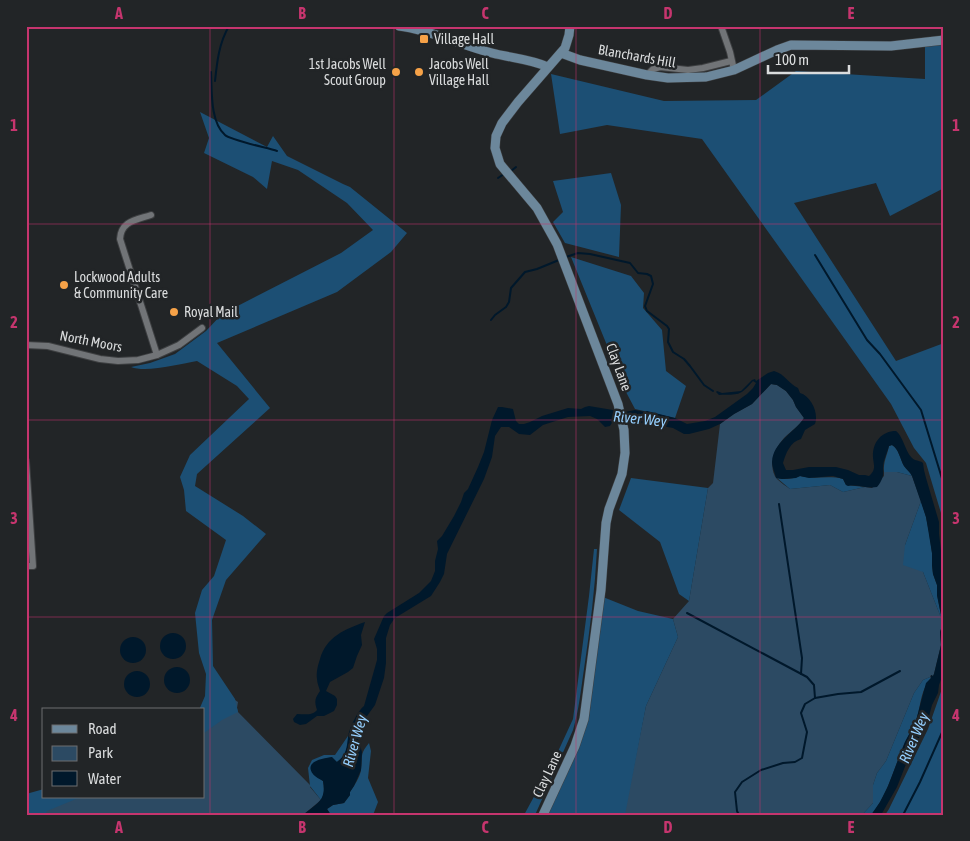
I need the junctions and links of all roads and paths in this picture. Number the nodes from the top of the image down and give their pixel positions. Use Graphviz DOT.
graph roads {
  1 [pos="399,26"];
  2 [pos="570,26"];
  3 [pos="721,26"];
  4 [pos="944,40"];
  5 [pos="561,53"];
  6 [pos="733,66"];
  7 [pos="548,67"];
  8 [pos="151,216"];
  9 [pos="202,328"];
  10 [pos="26,345"];
  11 [pos="157,355"];
  12 [pos="26,461"];
  13 [pos="29,566"];
  14 [pos="543,815"];
  1 -- 7 [label="street"];
  2 -- 5 [label="street, Clay Lane"];
  3 -- 6 [label="street"];
  4 -- 6 [label="street, Blanchards Hill"];
  5 -- 6 [label="street, Blanchards Hill"];
  5 -- 7 [label="street, Clay Lane"];
  7 -- 14 [label="street, Clay Lane"];
  8 -- 11 [label="street"];
  9 -- 11 [label="street, North Moors"];
  10 -- 11 [label="street, North Moors"];
  12 -- 13 [label="street"];
}
